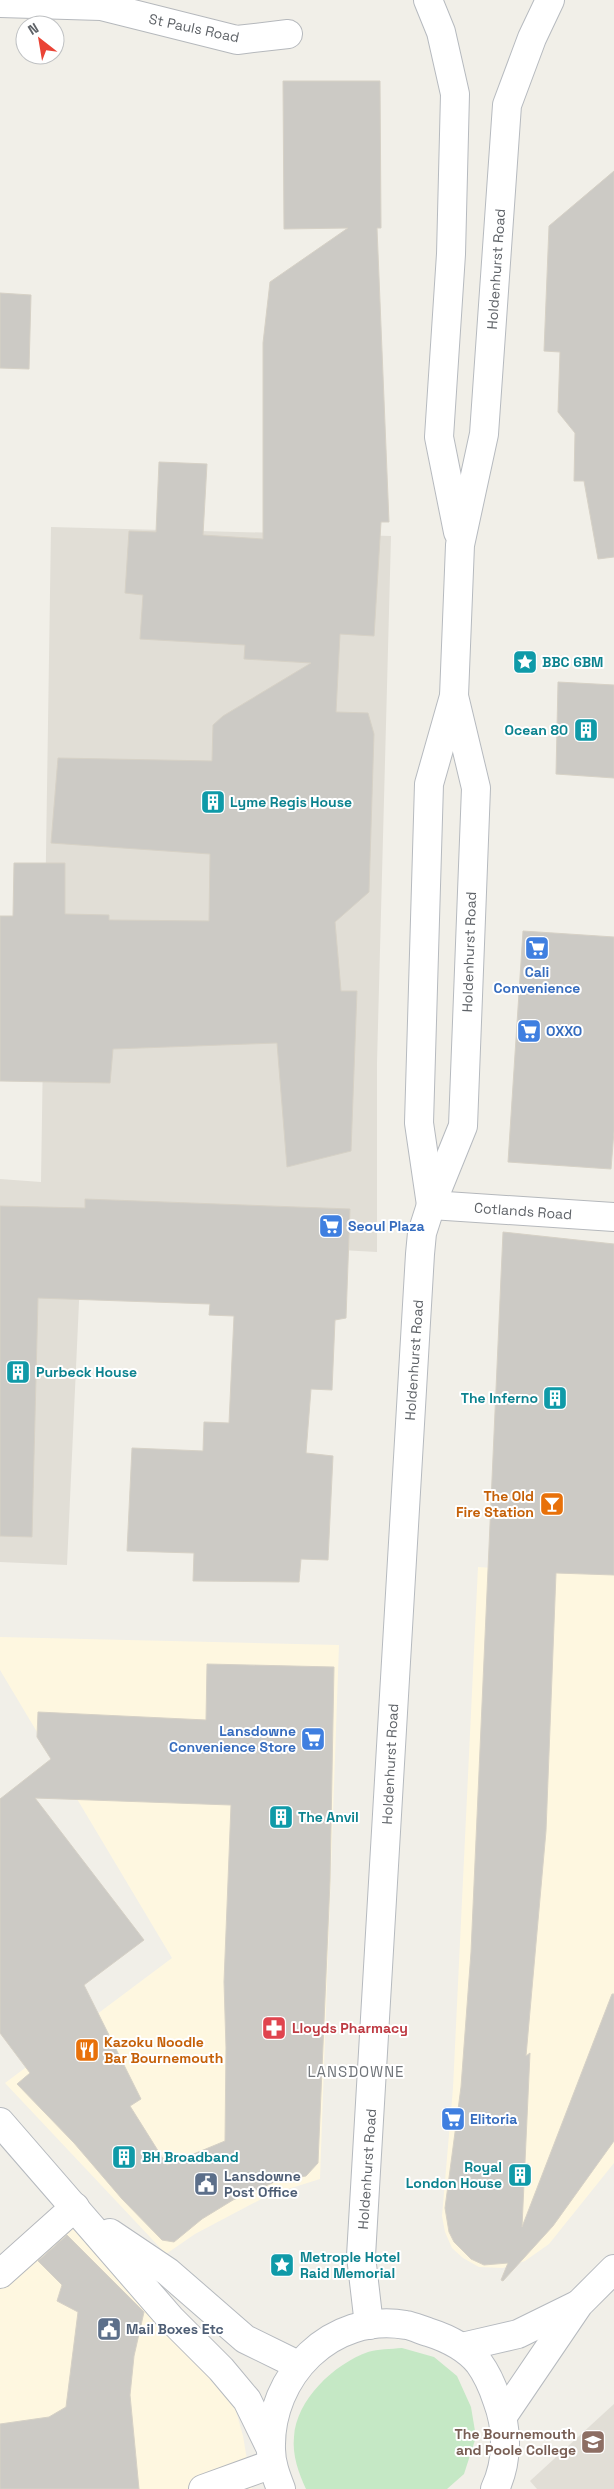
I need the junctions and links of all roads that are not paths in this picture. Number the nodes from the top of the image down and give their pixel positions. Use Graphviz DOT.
graph roads {
  1 [pos="428,0"];
  2 [pos="550,0"];
  3 [pos="0,3"];
  4 [pos="101,3"];
  5 [pos="288,34"];
  6 [pos="460,545"];
  7 [pos="454,696"];
  8 [pos="431,1205"];
  9 [pos="614,1217"];
  10 [pos="0,2122"];
  11 [pos="78,2210"];
  12 [pos="614,2269"];
  13 [pos="0,2274"];
  14 [pos="579,2304"];
  15 [pos="369,2325"];
  16 [pos="462,2347"];
  17 [pos="298,2365"];
  18 [pos="503,2416"];
  19 [pos="274,2467"];
  20 [pos="203,2489"];
  21 [pos="495,2489"];
  1 -- 6 [label="main road, Holdenhurst Road"];
  2 -- 6 [label="main road, Holdenhurst Road"];
  3 -- 4 [label="main road, St Pauls Road"];
  4 -- 5 [label="main road, St Pauls Road"];
  6 -- 7 [label="main road, Holdenhurst Road"];
  7 -- 8 [label="main road, Holdenhurst Road"];
  7 -- 8 [label="main road, Holdenhurst Road"];
  8 -- 9 [label="main road, Cotlands Road"];
  8 -- 15 [label="main road, Holdenhurst Road"];
  10 -- 11 [label="main road"];
  11 -- 13 [label="main road"];
  11 -- 17 [label="main road"];
  11 -- 19 [label="main road"];
  12 -- 14 [label="main road"];
  14 -- 16 [label="main road"];
  14 -- 18 [label="main road"];
  15 -- 16 [label="main road"];
  15 -- 17 [label="main road"];
  16 -- 18 [label="main road"];
  17 -- 19 [label="main road"];
  18 -- 21 [label="main road"];
  19 -- 20 [label="main road"];
}
